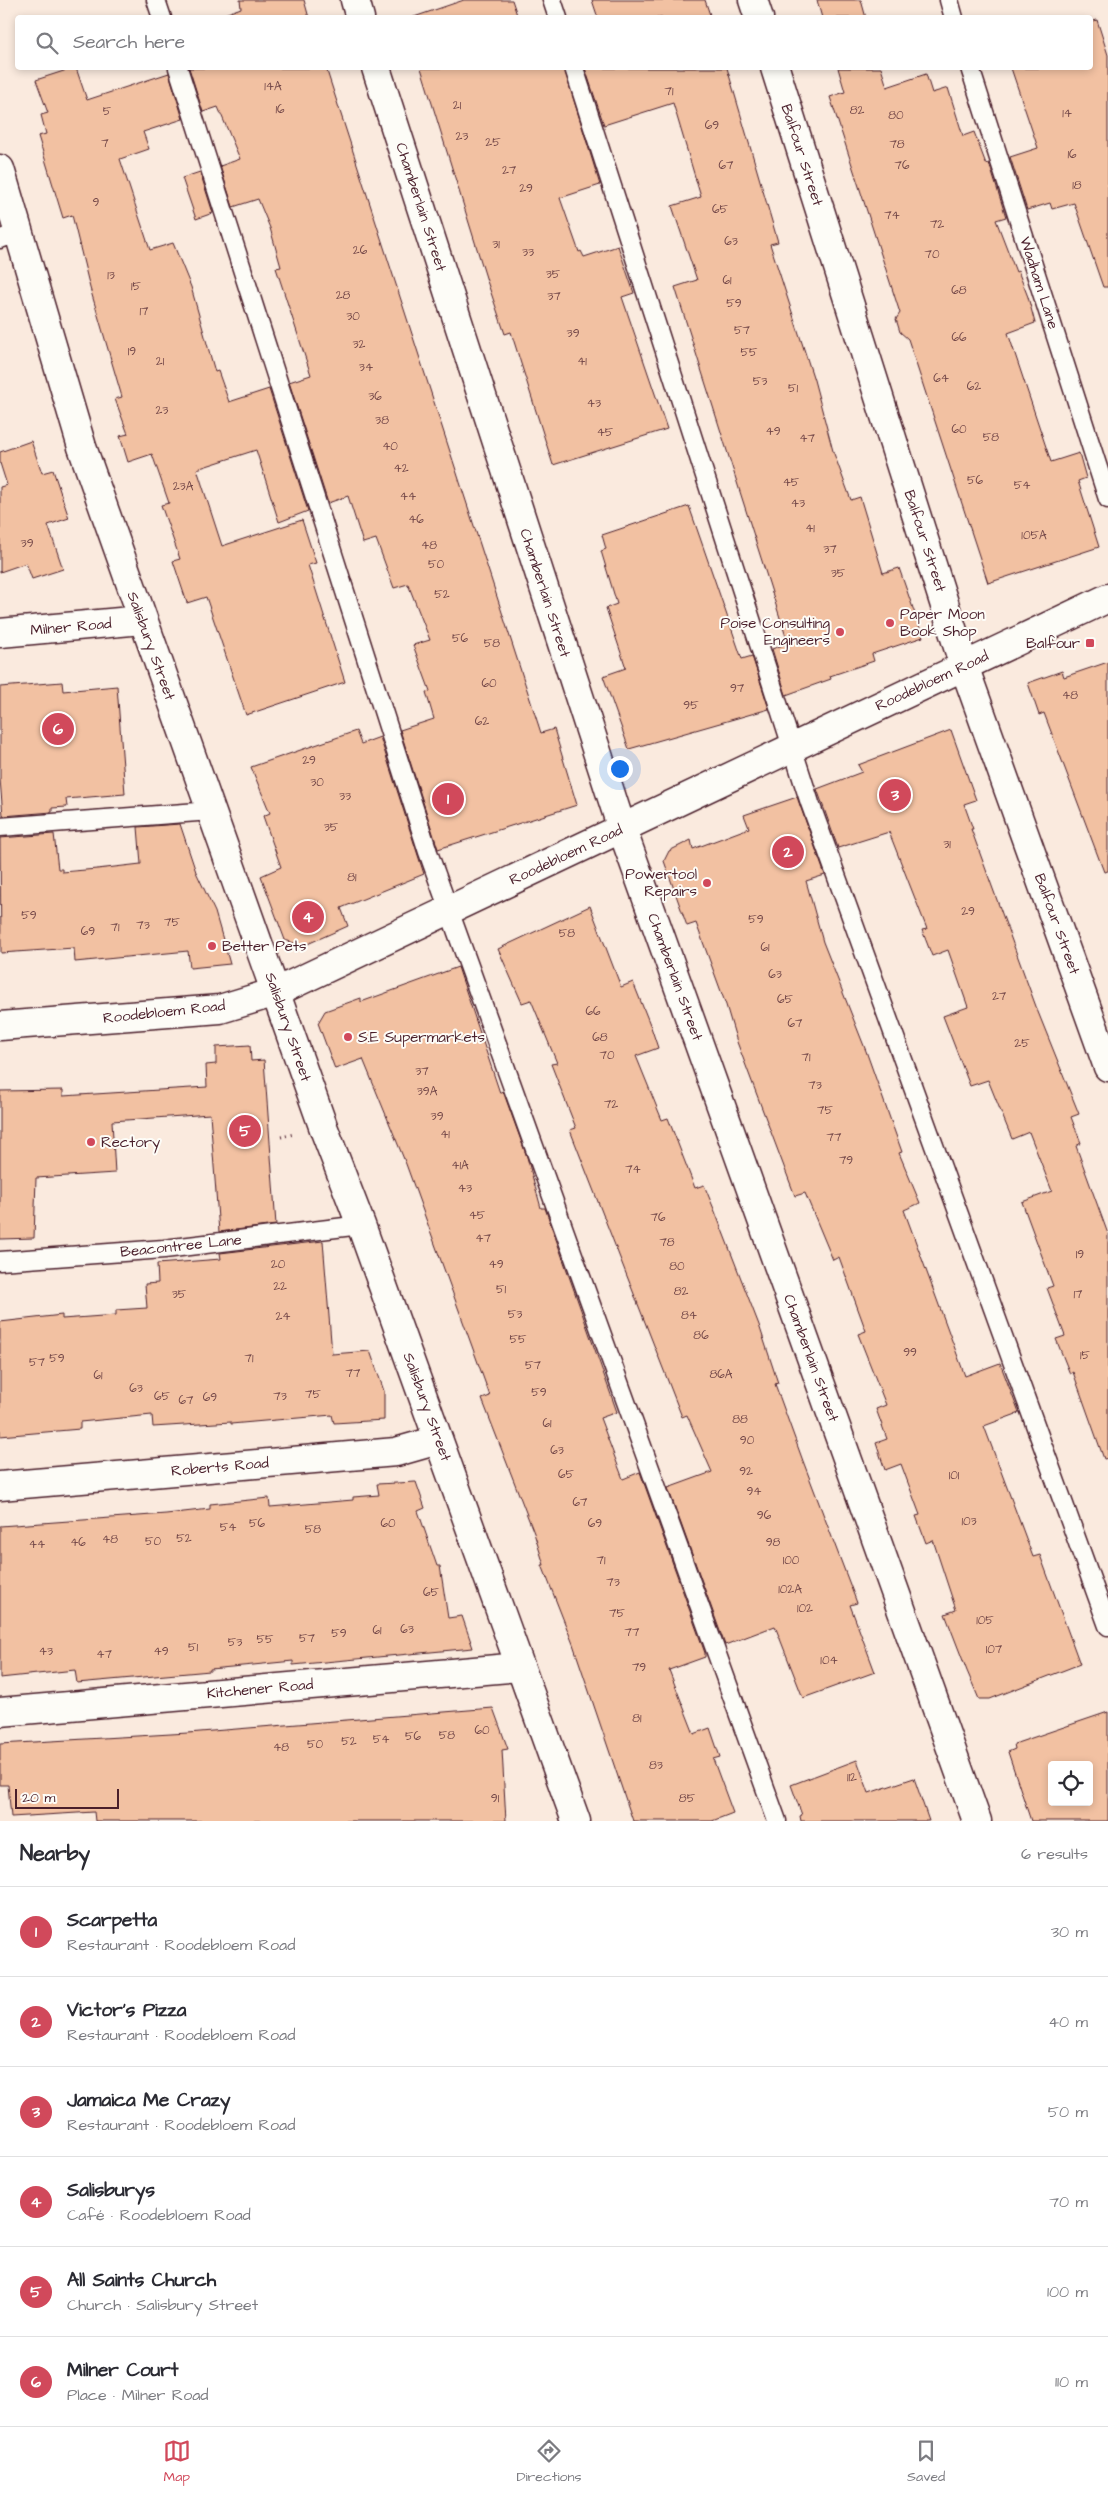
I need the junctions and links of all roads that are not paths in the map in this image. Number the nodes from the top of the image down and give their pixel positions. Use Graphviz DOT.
graph roads {
  1 [pos="156,0"];
  2 [pos="354,0"];
  3 [pos="552,0"];
  4 [pos="753,0"];
  5 [pos="949,0"];
  6 [pos="161,15"];
  7 [pos="359,15"];
  8 [pos="557,15"];
  9 [pos="758,15"];
  10 [pos="953,15"];
  11 [pos="179,70"];
  12 [pos="377,70"];
  13 [pos="575,70"];
  14 [pos="776,70"];
  15 [pos="971,70"];
  16 [pos="0,170"];
  17 [pos="9,236"];
  18 [pos="1108,499"];
  19 [pos="1108,598"];
  20 [pos="142,620"];
  21 [pos="0,633"];
  22 [pos="964,666"];
  23 [pos="792,748"];
  24 [pos="211,811"];
  25 [pos="0,826"];
  26 [pos="622,829"];
  27 [pos="449,910"];
  28 [pos="276,992"];
  29 [pos="0,1026"];
  30 [pos="1108,1067"];
  31 [pos="361,1225"];
  32 [pos="0,1261"];
  33 [pos="438,1440"];
  34 [pos="0,1486"];
  35 [pos="1108,1626"];
  36 [pos="520,1667"];
  37 [pos="0,1712"];
  38 [pos="576,1821"];
  39 [pos="777,1821"];
  40 [pos="977,1821"];
  1 -- 6 [label="lane"];
  2 -- 7 [label="street"];
  3 -- 8 [label="lane"];
  4 -- 9 [label="street"];
  5 -- 10 [label="lane"];
  11 -- 27 [label="lane"];
  12 -- 26 [label="street, Chamberlain Street"];
  13 -- 23 [label="lane"];
  14 -- 22 [label="street, Balfour Street"];
  15 -- 18 [label="lane, Wadham Lane"];
  16 -- 17 [label="street, Salisbury Street"];
  17 -- 20 [label="street, Salisbury Street"];
  19 -- 22 [label="street, Roodebloem Road"];
  20 -- 21 [label="street, Milner Road"];
  20 -- 24 [label="street, Salisbury Street"];
  22 -- 23 [label="street, Roodebloem Road"];
  22 -- 30 [label="street, Balfour Street"];
  23 -- 26 [label="street, Roodebloem Road"];
  23 -- 35 [label="lane"];
  24 -- 25 [label="lane"];
  24 -- 28 [label="street, Salisbury Street"];
  26 -- 27 [label="street, Roodebloem Road"];
  26 -- 40 [label="street, Chamberlain Street"];
  27 -- 28 [label="street, Roodebloem Road"];
  27 -- 39 [label="lane"];
  28 -- 29 [label="street, Roodebloem Road"];
  28 -- 31 [label="street, Salisbury Street"];
  31 -- 32 [label="lane, Beacontree Lane"];
  31 -- 33 [label="street, Salisbury Street"];
  33 -- 34 [label="street, Roberts Road"];
  33 -- 36 [label="street, Salisbury Street"];
  36 -- 37 [label="street, Kitchener Road"];
  36 -- 38 [label="street, Salisbury Street"];
}
